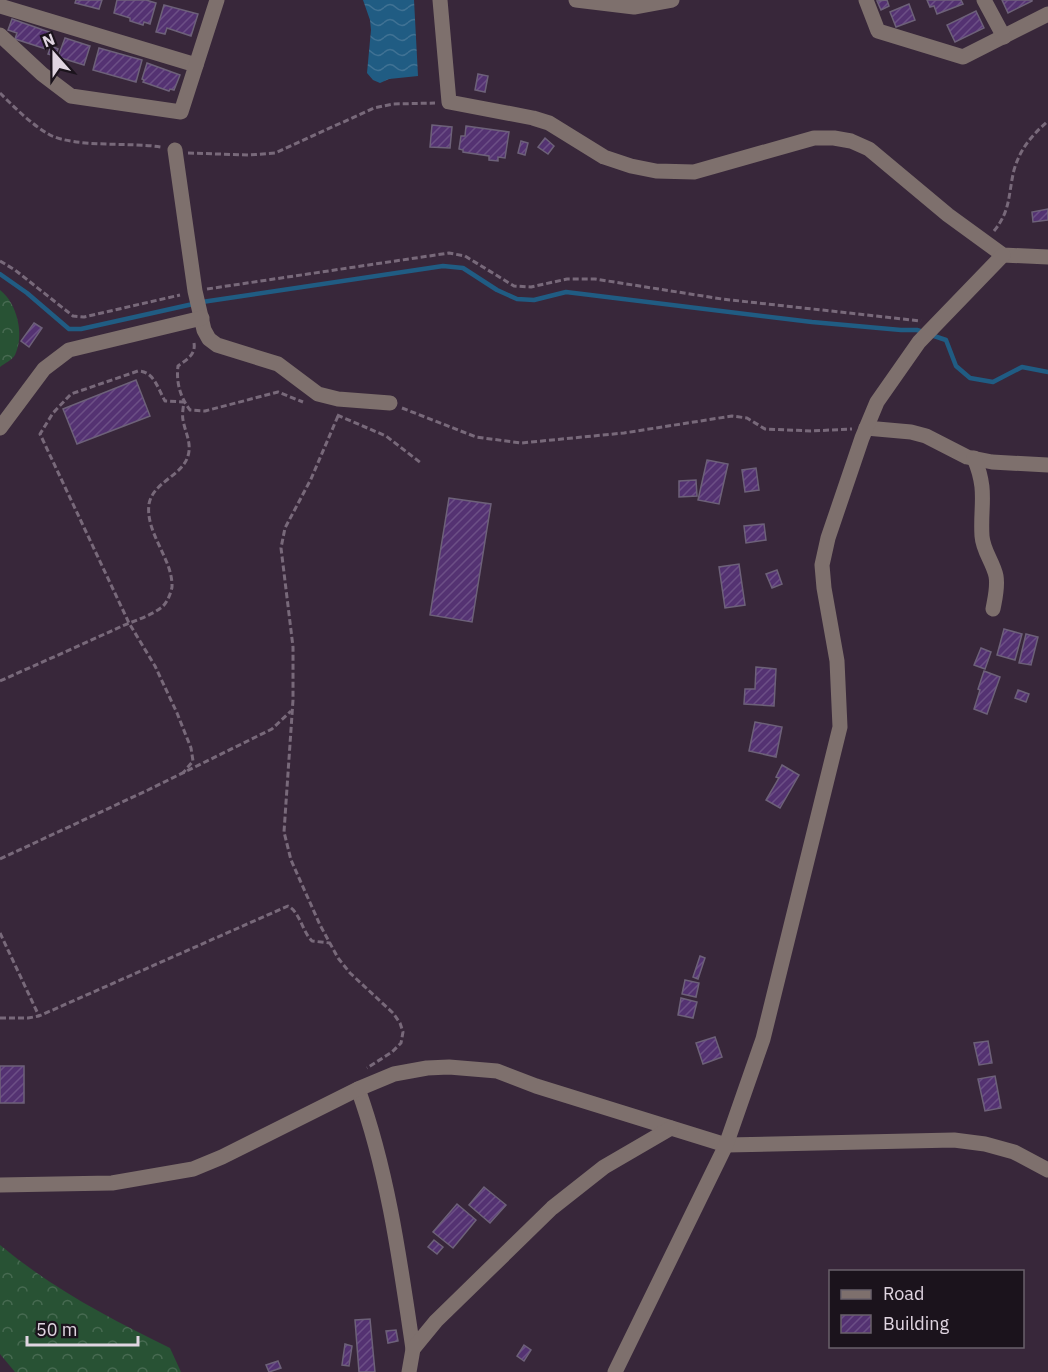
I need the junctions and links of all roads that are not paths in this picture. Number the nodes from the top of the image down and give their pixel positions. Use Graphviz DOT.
graph roads {
  1 [pos="217,0"];
  2 [pos="440,0"];
  3 [pos="576,0"];
  4 [pos="672,0"];
  5 [pos="866,0"];
  6 [pos="984,0"];
  7 [pos="0,6"];
  8 [pos="1048,14"];
  9 [pos="0,35"];
  10 [pos="1004,37"];
  11 [pos="196,65"];
  12 [pos="175,150"];
  13 [pos="1003,255"];
  14 [pos="1048,256"];
  15 [pos="196,319"];
  16 [pos="390,403"];
  17 [pos="0,428"];
  18 [pos="866,428"];
  19 [pos="974,458"];
  20 [pos="1048,465"];
  21 [pos="993,609"];
  22 [pos="358,1089"];
  23 [pos="671,1128"];
  24 [pos="726,1145"];
  25 [pos="1048,1170"];
  26 [pos="0,1185"];
  27 [pos="413,1349"];
  28 [pos="409,1372"];
  29 [pos="615,1372"];
  1 -- 11 [label="street"];
  2 -- 13 [label="street"];
  3 -- 4 [label="street"];
  5 -- 10 [label="street"];
  6 -- 10 [label="street"];
  7 -- 11 [label="street"];
  8 -- 10 [label="street"];
  9 -- 11 [label="street"];
  12 -- 15 [label="street"];
  13 -- 14 [label="street"];
  13 -- 18 [label="street"];
  15 -- 16 [label="street"];
  15 -- 17 [label="street"];
  18 -- 19 [label="street"];
  18 -- 24 [label="street"];
  19 -- 20 [label="street"];
  19 -- 21 [label="street"];
  22 -- 23 [label="street"];
  22 -- 26 [label="street"];
  22 -- 27 [label="street"];
  23 -- 24 [label="street"];
  23 -- 27 [label="street"];
  24 -- 25 [label="street"];
  24 -- 29 [label="street"];
  27 -- 28 [label="street"];
}
